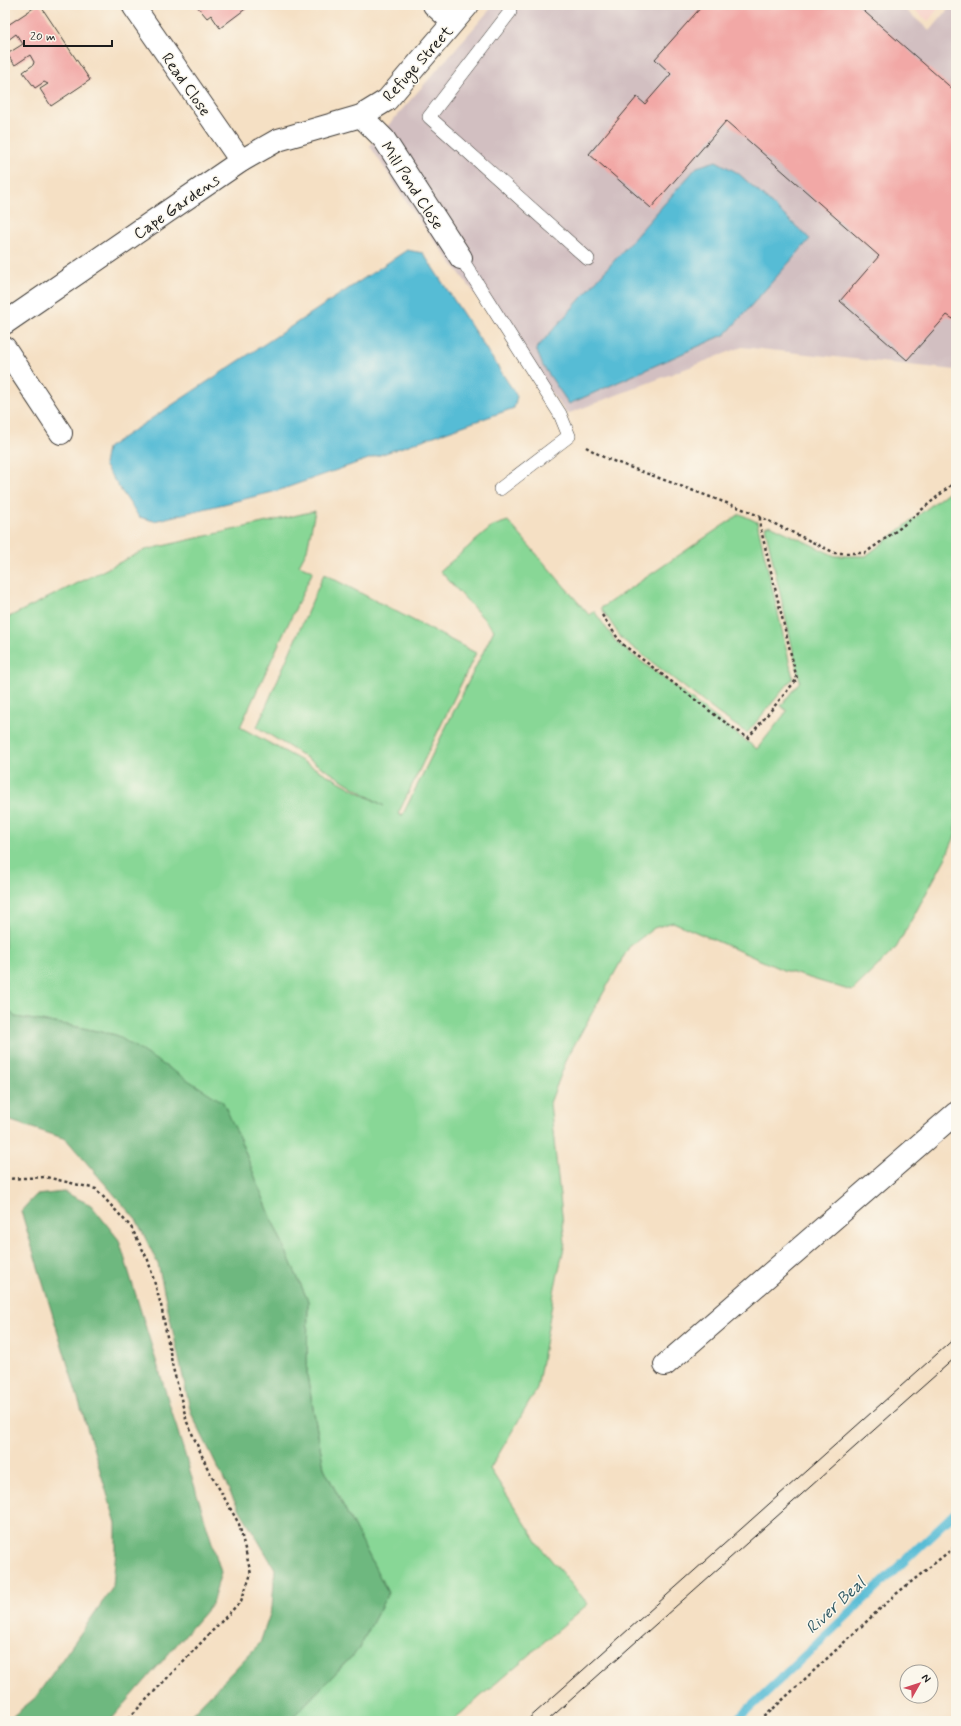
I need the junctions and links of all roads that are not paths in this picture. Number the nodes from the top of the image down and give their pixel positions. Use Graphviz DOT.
graph roads {
  1 [pos="434,5"];
  2 [pos="468,5"];
  3 [pos="508,5"];
  4 [pos="134,7"];
  5 [pos="453,22"];
  6 [pos="361,116"];
  7 [pos="241,161"];
  8 [pos="461,258"];
  9 [pos="588,259"];
  10 [pos="5,323"];
  11 [pos="5,348"];
  12 [pos="61,433"];
  13 [pos="500,489"];
  14 [pos="956,1113"];
  15 [pos="665,1366"];
  1 -- 5 [label="street"];
  2 -- 5 [label="street, Refuge Street"];
  3 -- 9 [label="lane"];
  4 -- 7 [label="street, Read Close"];
  5 -- 6 [label="street, Refuge Street"];
  6 -- 7 [label="street, Cape Gardens"];
  6 -- 8 [label="street, Mill Pond Close"];
  7 -- 10 [label="street, Cape Gardens"];
  8 -- 13 [label="lane"];
  11 -- 12 [label="street"];
  14 -- 15 [label="street"];
}
